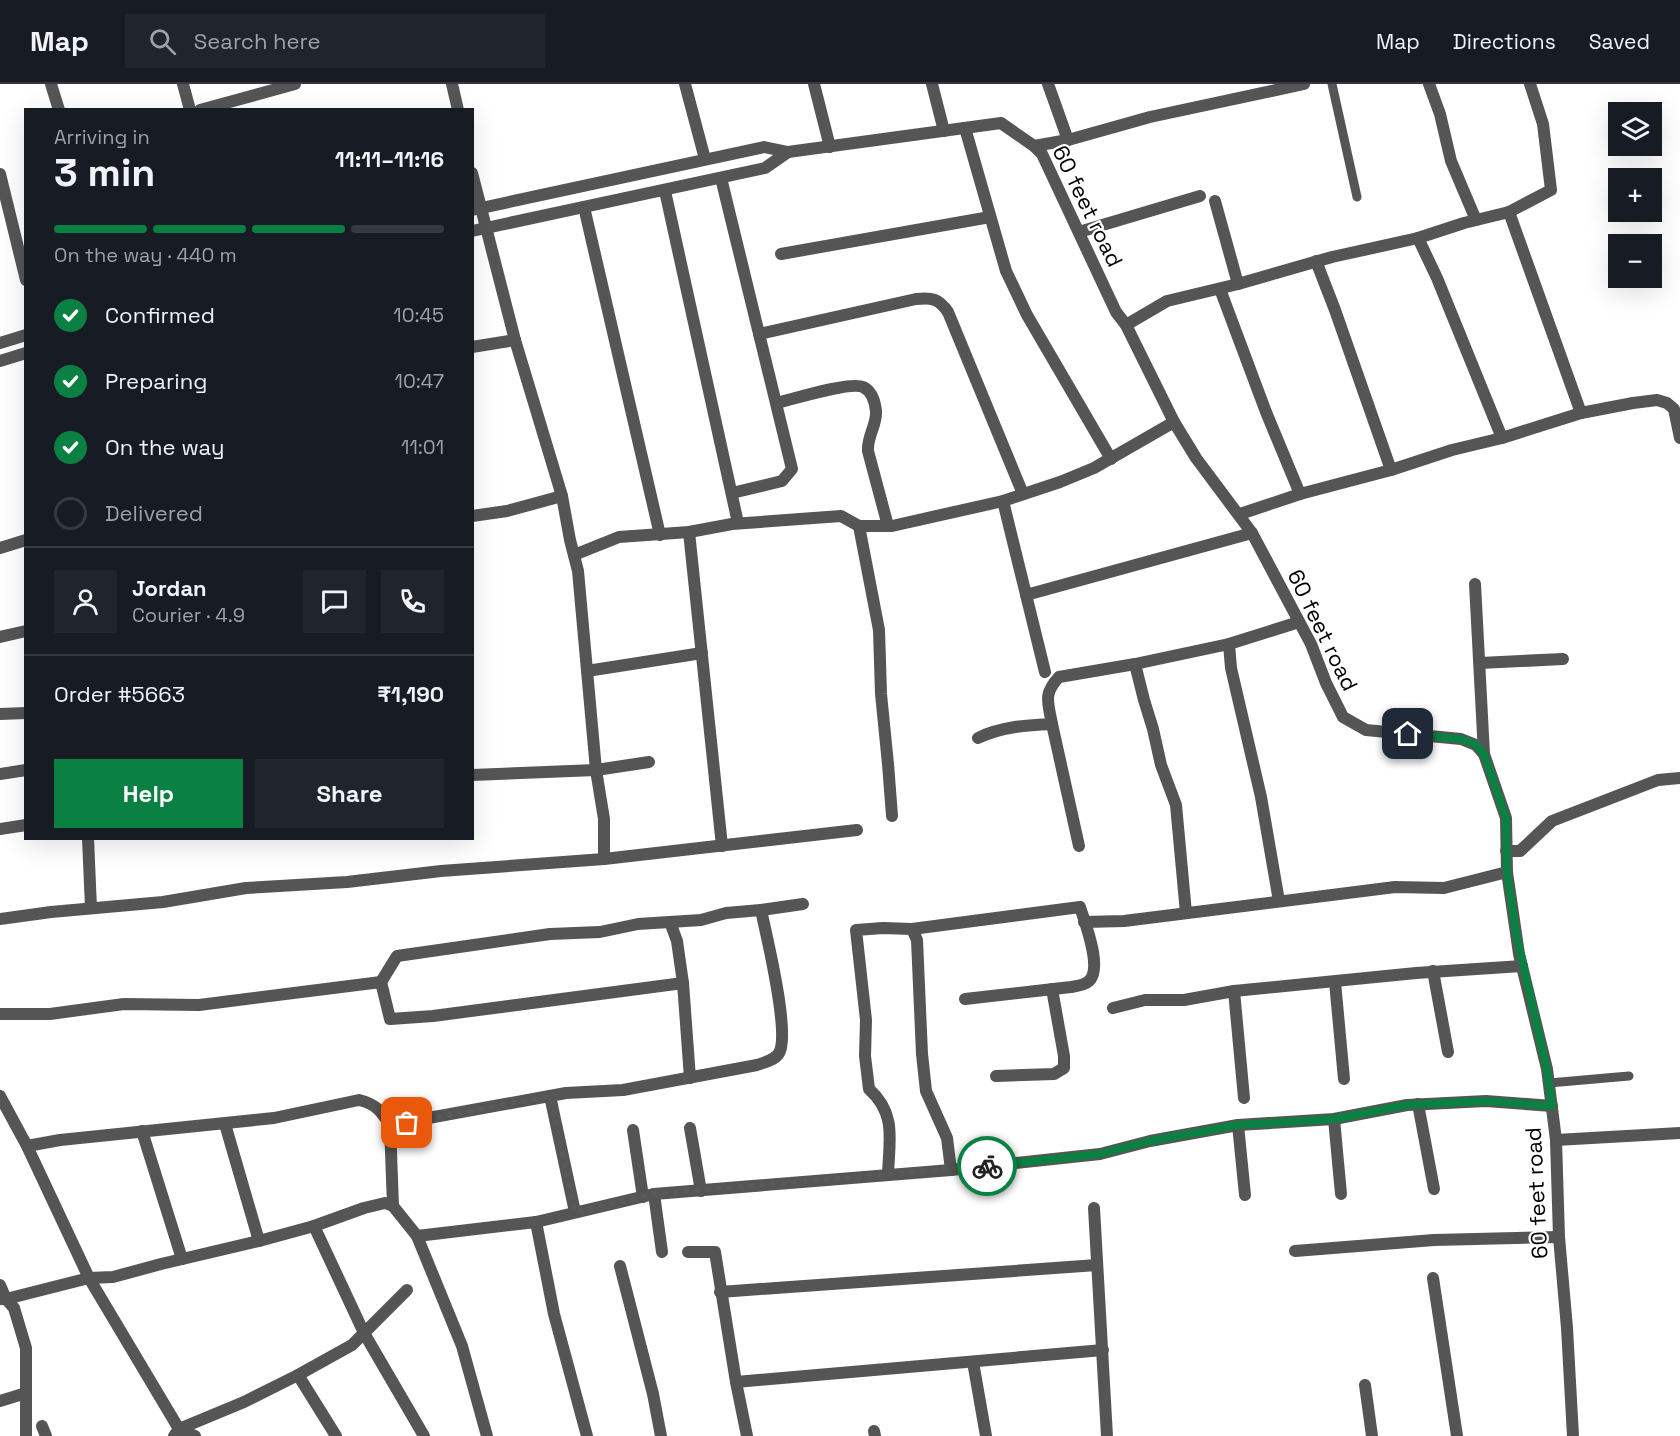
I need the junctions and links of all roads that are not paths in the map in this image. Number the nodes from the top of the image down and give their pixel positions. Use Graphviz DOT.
graph roads {
  1 [pos="51,84"];
  2 [pos="183,84"];
  3 [pos="295,84"];
  4 [pos="452,84"];
  5 [pos="685,84"];
  6 [pos="814,84"];
  7 [pos="932,84"];
  8 [pos="1048,84"];
  9 [pos="1304,84"];
  10 [pos="1332,84"];
  11 [pos="1429,84"];
  12 [pos="1530,84"];
  13 [pos="58,108"];
  14 [pos="189,108"];
  15 [pos="207,108"];
  16 [pos="458,108"];
  17 [pos="965,128"];
  18 [pos="944,131"];
  19 [pos="1068,140"];
  20 [pos="1034,146"];
  21 [pos="830,147"];
  22 [pos="788,152"];
  23 [pos="705,159"];
  24 [pos="0,174"];
  25 [pos="721,178"];
  26 [pos="474,190"];
  27 [pos="664,190"];
  28 [pos="1200,196"];
  29 [pos="1357,197"];
  30 [pos="1215,201"];
  31 [pos="584,207"];
  32 [pos="476,208"];
  33 [pos="1509,212"];
  34 [pos="990,217"];
  35 [pos="1476,220"];
  36 [pos="479,229"];
  37 [pos="1079,231"];
  38 [pos="1418,238"];
  39 [pos="781,254"];
  40 [pos="1316,261"];
  41 [pos="24,272"];
  42 [pos="1238,284"];
  43 [pos="1220,289"];
  44 [pos="1126,325"];
  45 [pos="759,334"];
  46 [pos="24,336"];
  47 [pos="515,340"];
  48 [pos="0,343"];
  49 [pos="474,347"];
  50 [pos="24,354"];
  51 [pos="0,361"];
  52 [pos="777,403"];
  53 [pos="1674,404"];
  54 [pos="1581,413"];
  55 [pos="1174,423"];
  56 [pos="1502,438"];
  57 [pos="1680,438"];
  58 [pos="1111,459"];
  59 [pos="1391,470"];
  60 [pos="732,493"];
  61 [pos="1023,494"];
  62 [pos="1300,494"];
  63 [pos="562,496"];
  64 [pos="1003,501"];
  65 [pos="1240,514"];
  66 [pos="474,516"];
  67 [pos="738,523"];
  68 [pos="859,526"];
  69 [pos="888,526"];
  70 [pos="690,532"];
  71 [pos="1252,533"];
  72 [pos="660,535"];
  73 [pos="24,541"];
  74 [pos="0,548"];
  75 [pos="574,555"];
  76 [pos="1475,584"];
  77 [pos="1026,596"];
  78 [pos="1299,622"];
  79 [pos="24,631"];
  80 [pos="0,637"];
  81 [pos="1229,644"];
  82 [pos="702,653"];
  83 [pos="1563,659"];
  84 [pos="1480,663"];
  85 [pos="1135,664"];
  86 [pos="587,671"];
  87 [pos="1045,672"];
  88 [pos="24,713"];
  89 [pos="0,714"];
  90 [pos="1052,724"];
  91 [pos="978,738"];
  92 [pos="1484,754"];
  93 [pos="649,762"];
  94 [pos="24,770"];
  95 [pos="596,770"];
  96 [pos="0,774"];
  97 [pos="474,775"];
  98 [pos="1680,778"];
  99 [pos="892,816"];
  100 [pos="24,825"];
  101 [pos="0,829"];
  102 [pos="857,830"];
  103 [pos="88,840"];
  104 [pos="722,846"];
  105 [pos="1079,846"];
  106 [pos="1506,851"];
  107 [pos="604,859"];
  108 [pos="1507,872"];
  109 [pos="1279,901"];
  110 [pos="803,904"];
  111 [pos="91,909"];
  112 [pos="761,910"];
  113 [pos="1186,913"];
  114 [pos="0,919"];
  115 [pos="670,922"];
  116 [pos="1084,922"];
  117 [pos="912,929"];
  118 [pos="1522,966"];
  119 [pos="1433,971"];
  120 [pos="381,982"];
  121 [pos="1335,982"];
  122 [pos="682,983"];
  123 [pos="1052,989"];
  124 [pos="1234,991"];
  125 [pos="965,999"];
  126 [pos="1113,1008"];
  127 [pos="0,1014"];
  128 [pos="1448,1052"];
  129 [pos="996,1076"];
  130 [pos="1629,1076"];
  131 [pos="690,1078"];
  132 [pos="1344,1079"];
  133 [pos="1549,1083"];
  134 [pos="0,1095"];
  135 [pos="550,1096"];
  136 [pos="1244,1098"];
  137 [pos="1418,1104"];
  138 [pos="1552,1106"];
  139 [pos="1334,1119"];
  140 [pos="225,1124"];
  141 [pos="390,1125"];
  142 [pos="1238,1125"];
  143 [pos="690,1128"];
  144 [pos="633,1130"];
  145 [pos="142,1131"];
  146 [pos="1680,1133"];
  147 [pos="1556,1140"];
  148 [pos="27,1146"];
  149 [pos="951,1170"];
  150 [pos="888,1175"];
  151 [pos="1434,1189"];
  152 [pos="701,1191"];
  153 [pos="1341,1194"];
  154 [pos="649,1196"];
  155 [pos="1245,1196"];
  156 [pos="393,1206"];
  157 [pos="1094,1208"];
  158 [pos="575,1212"];
  159 [pos="536,1222"];
  160 [pos="314,1226"];
  161 [pos="417,1236"];
  162 [pos="1559,1237"];
  163 [pos="259,1241"];
  164 [pos="1295,1251"];
  165 [pos="662,1252"];
  166 [pos="688,1252"];
  167 [pos="182,1259"];
  168 [pos="1097,1265"];
  169 [pos="620,1266"];
  170 [pos="88,1278"];
  171 [pos="1433,1278"];
  172 [pos="0,1285"];
  173 [pos="407,1290"];
  174 [pos="720,1292"];
  175 [pos="3,1299"];
  176 [pos="364,1333"];
  177 [pos="1102,1350"];
  178 [pos="973,1362"];
  179 [pos="298,1375"];
  180 [pos="736,1382"];
  181 [pos="1365,1385"];
  182 [pos="26,1393"];
  183 [pos="0,1401"];
  184 [pos="177,1432"];
  185 [pos="26,1436"];
  186 [pos="195,1436"];
  187 [pos="336,1436"];
  188 [pos="424,1436"];
  189 [pos="487,1436"];
  190 [pos="587,1436"];
  191 [pos="662,1436"];
  192 [pos="747,1436"];
  193 [pos="986,1436"];
  194 [pos="1107,1436"];
  195 [pos="1372,1436"];
  196 [pos="1457,1436"];
  197 [pos="1573,1436"];
  1 -- 13 [label="street"];
  2 -- 14 [label="street"];
  3 -- 15 [label="street"];
  4 -- 16 [label="street"];
  5 -- 23 [label="street"];
  6 -- 21 [label="street"];
  7 -- 18 [label="street"];
  8 -- 19 [label="street"];
  9 -- 19 [label="street"];
  10 -- 29 [label="lane"];
  11 -- 35 [label="street"];
  12 -- 33 [label="street"];
  17 -- 18 [label="street"];
  17 -- 20 [label="street, 60 feet road"];
  17 -- 34 [label="street"];
  18 -- 21 [label="street"];
  19 -- 20 [label="street"];
  20 -- 37 [label="street, 60 feet road"];
  21 -- 22 [label="street"];
  22 -- 23 [label="street"];
  22 -- 25 [label="street"];
  23 -- 32 [label="street"];
  24 -- 41 [label="street"];
  25 -- 27 [label="street"];
  25 -- 45 [label="street"];
  26 -- 32 [label="street"];
  27 -- 31 [label="street"];
  27 -- 60 [label="street"];
  28 -- 37 [label="street"];
  30 -- 42 [label="street"];
  31 -- 36 [label="street"];
  31 -- 72 [label="street"];
  32 -- 36 [label="street"];
  33 -- 35 [label="street"];
  33 -- 54 [label="street"];
  34 -- 39 [label="street"];
  34 -- 58 [label="street"];
  35 -- 38 [label="street"];
  36 -- 47 [label="street"];
  37 -- 44 [label="street, 60 feet road"];
  38 -- 40 [label="street"];
  38 -- 56 [label="street"];
  40 -- 42 [label="street"];
  40 -- 59 [label="street"];
  42 -- 43 [label="street"];
  43 -- 44 [label="street"];
  43 -- 62 [label="street"];
  44 -- 55 [label="street, 60 feet road"];
  45 -- 52 [label="street"];
  45 -- 61 [label="street"];
  46 -- 48 [label="street"];
  47 -- 49 [label="street"];
  47 -- 63 [label="street"];
  50 -- 51 [label="street"];
  52 -- 60 [label="street"];
  52 -- 69 [label="street"];
  53 -- 54 [label="street"];
  53 -- 57 [label="street"];
  54 -- 56 [label="street"];
  55 -- 58 [label="street"];
  55 -- 65 [label="street, 60 feet road"];
  56 -- 59 [label="street"];
  58 -- 61 [label="street"];
  59 -- 62 [label="street"];
  60 -- 67 [label="street"];
  61 -- 64 [label="street"];
  62 -- 65 [label="street"];
  63 -- 66 [label="street"];
  63 -- 75 [label="street"];
  64 -- 69 [label="street"];
  64 -- 77 [label="street"];
  65 -- 71 [label="street, 60 feet road"];
  67 -- 68 [label="street"];
  67 -- 70 [label="street"];
  68 -- 69 [label="street"];
  68 -- 99 [label="street"];
  70 -- 72 [label="street"];
  70 -- 82 [label="street"];
  71 -- 77 [label="street"];
  71 -- 78 [label="street, 60 feet road"];
  72 -- 75 [label="street"];
  73 -- 74 [label="street"];
  75 -- 86 [label="street"];
  76 -- 84 [label="street"];
  77 -- 87 [label="street"];
  78 -- 81 [label="street"];
  78 -- 92 [label="street, 60 feet road"];
  79 -- 80 [label="street"];
  81 -- 85 [label="street"];
  81 -- 109 [label="street"];
  82 -- 86 [label="street"];
  82 -- 104 [label="street"];
  83 -- 84 [label="street"];
  84 -- 92 [label="street"];
  85 -- 90 [label="street"];
  85 -- 113 [label="street"];
  86 -- 95 [label="street"];
  88 -- 89 [label="street"];
  90 -- 91 [label="street"];
  90 -- 105 [label="street"];
  92 -- 106 [label="street, 60 feet road"];
  93 -- 95 [label="street"];
  94 -- 96 [label="street"];
  95 -- 97 [label="street"];
  95 -- 107 [label="street"];
  98 -- 106 [label="street"];
  100 -- 101 [label="street"];
  102 -- 104 [label="street"];
  103 -- 111 [label="street"];
  104 -- 107 [label="street"];
  106 -- 108 [label="street, 60 feet road"];
  107 -- 111 [label="street"];
  108 -- 109 [label="street"];
  108 -- 118 [label="street, 60 feet road"];
  109 -- 113 [label="street"];
  110 -- 112 [label="street"];
  111 -- 114 [label="street"];
  112 -- 115 [label="street"];
  112 -- 131 [label="street"];
  113 -- 116 [label="street"];
  115 -- 120 [label="street"];
  115 -- 122 [label="street"];
  116 -- 117 [label="street"];
  116 -- 123 [label="street"];
  117 -- 149 [label="street"];
  117 -- 150 [label="street"];
  118 -- 119 [label="street"];
  118 -- 133 [label="street, 60 feet road"];
  119 -- 121 [label="street"];
  119 -- 128 [label="street"];
  120 -- 122 [label="street"];
  120 -- 127 [label="street"];
  121 -- 124 [label="street"];
  121 -- 132 [label="street"];
  122 -- 131 [label="street"];
  123 -- 125 [label="street"];
  123 -- 129 [label="street"];
  124 -- 126 [label="street"];
  124 -- 136 [label="street"];
  130 -- 133 [label="lane"];
  131 -- 135 [label="street"];
  133 -- 138 [label="street, 60 feet road"];
  134 -- 148 [label="street"];
  135 -- 141 [label="street"];
  135 -- 158 [label="street"];
  137 -- 138 [label="street"];
  137 -- 139 [label="street"];
  137 -- 151 [label="street"];
  138 -- 147 [label="street, 60 feet road"];
  139 -- 142 [label="street"];
  139 -- 153 [label="street"];
  140 -- 141 [label="street"];
  140 -- 145 [label="street"];
  140 -- 163 [label="street"];
  141 -- 156 [label="street"];
  142 -- 149 [label="street"];
  142 -- 155 [label="street"];
  143 -- 152 [label="street"];
  144 -- 154 [label="street"];
  145 -- 148 [label="street"];
  145 -- 167 [label="street"];
  146 -- 147 [label="street"];
  147 -- 162 [label="street, 60 feet road"];
  148 -- 170 [label="street"];
  149 -- 150 [label="street"];
  150 -- 152 [label="street"];
  152 -- 154 [label="street"];
  154 -- 158 [label="street"];
  154 -- 165 [label="street"];
  156 -- 160 [label="street"];
  156 -- 161 [label="street"];
  157 -- 168 [label="street"];
  158 -- 159 [label="street"];
  159 -- 161 [label="street"];
  159 -- 190 [label="street"];
  160 -- 163 [label="street"];
  160 -- 176 [label="street"];
  161 -- 189 [label="street"];
  162 -- 164 [label="street"];
  162 -- 197 [label="street, 60 feet road"];
  163 -- 167 [label="street"];
  166 -- 174 [label="street"];
  167 -- 170 [label="street"];
  168 -- 174 [label="street"];
  168 -- 177 [label="street"];
  169 -- 191 [label="street"];
  170 -- 175 [label="street"];
  170 -- 184 [label="street"];
  171 -- 196 [label="street"];
  172 -- 175 [label="street"];
  173 -- 176 [label="street"];
  174 -- 180 [label="street"];
  175 -- 182 [label="street"];
  176 -- 179 [label="street"];
  176 -- 188 [label="street"];
  177 -- 178 [label="street"];
  177 -- 194 [label="street"];
  178 -- 180 [label="street"];
  178 -- 193 [label="street"];
  179 -- 184 [label="street"];
  179 -- 187 [label="street"];
  180 -- 192 [label="street"];
  181 -- 195 [label="street"];
  182 -- 183 [label="street"];
  182 -- 185 [label="street"];
  184 -- 186 [label="street"];
}
